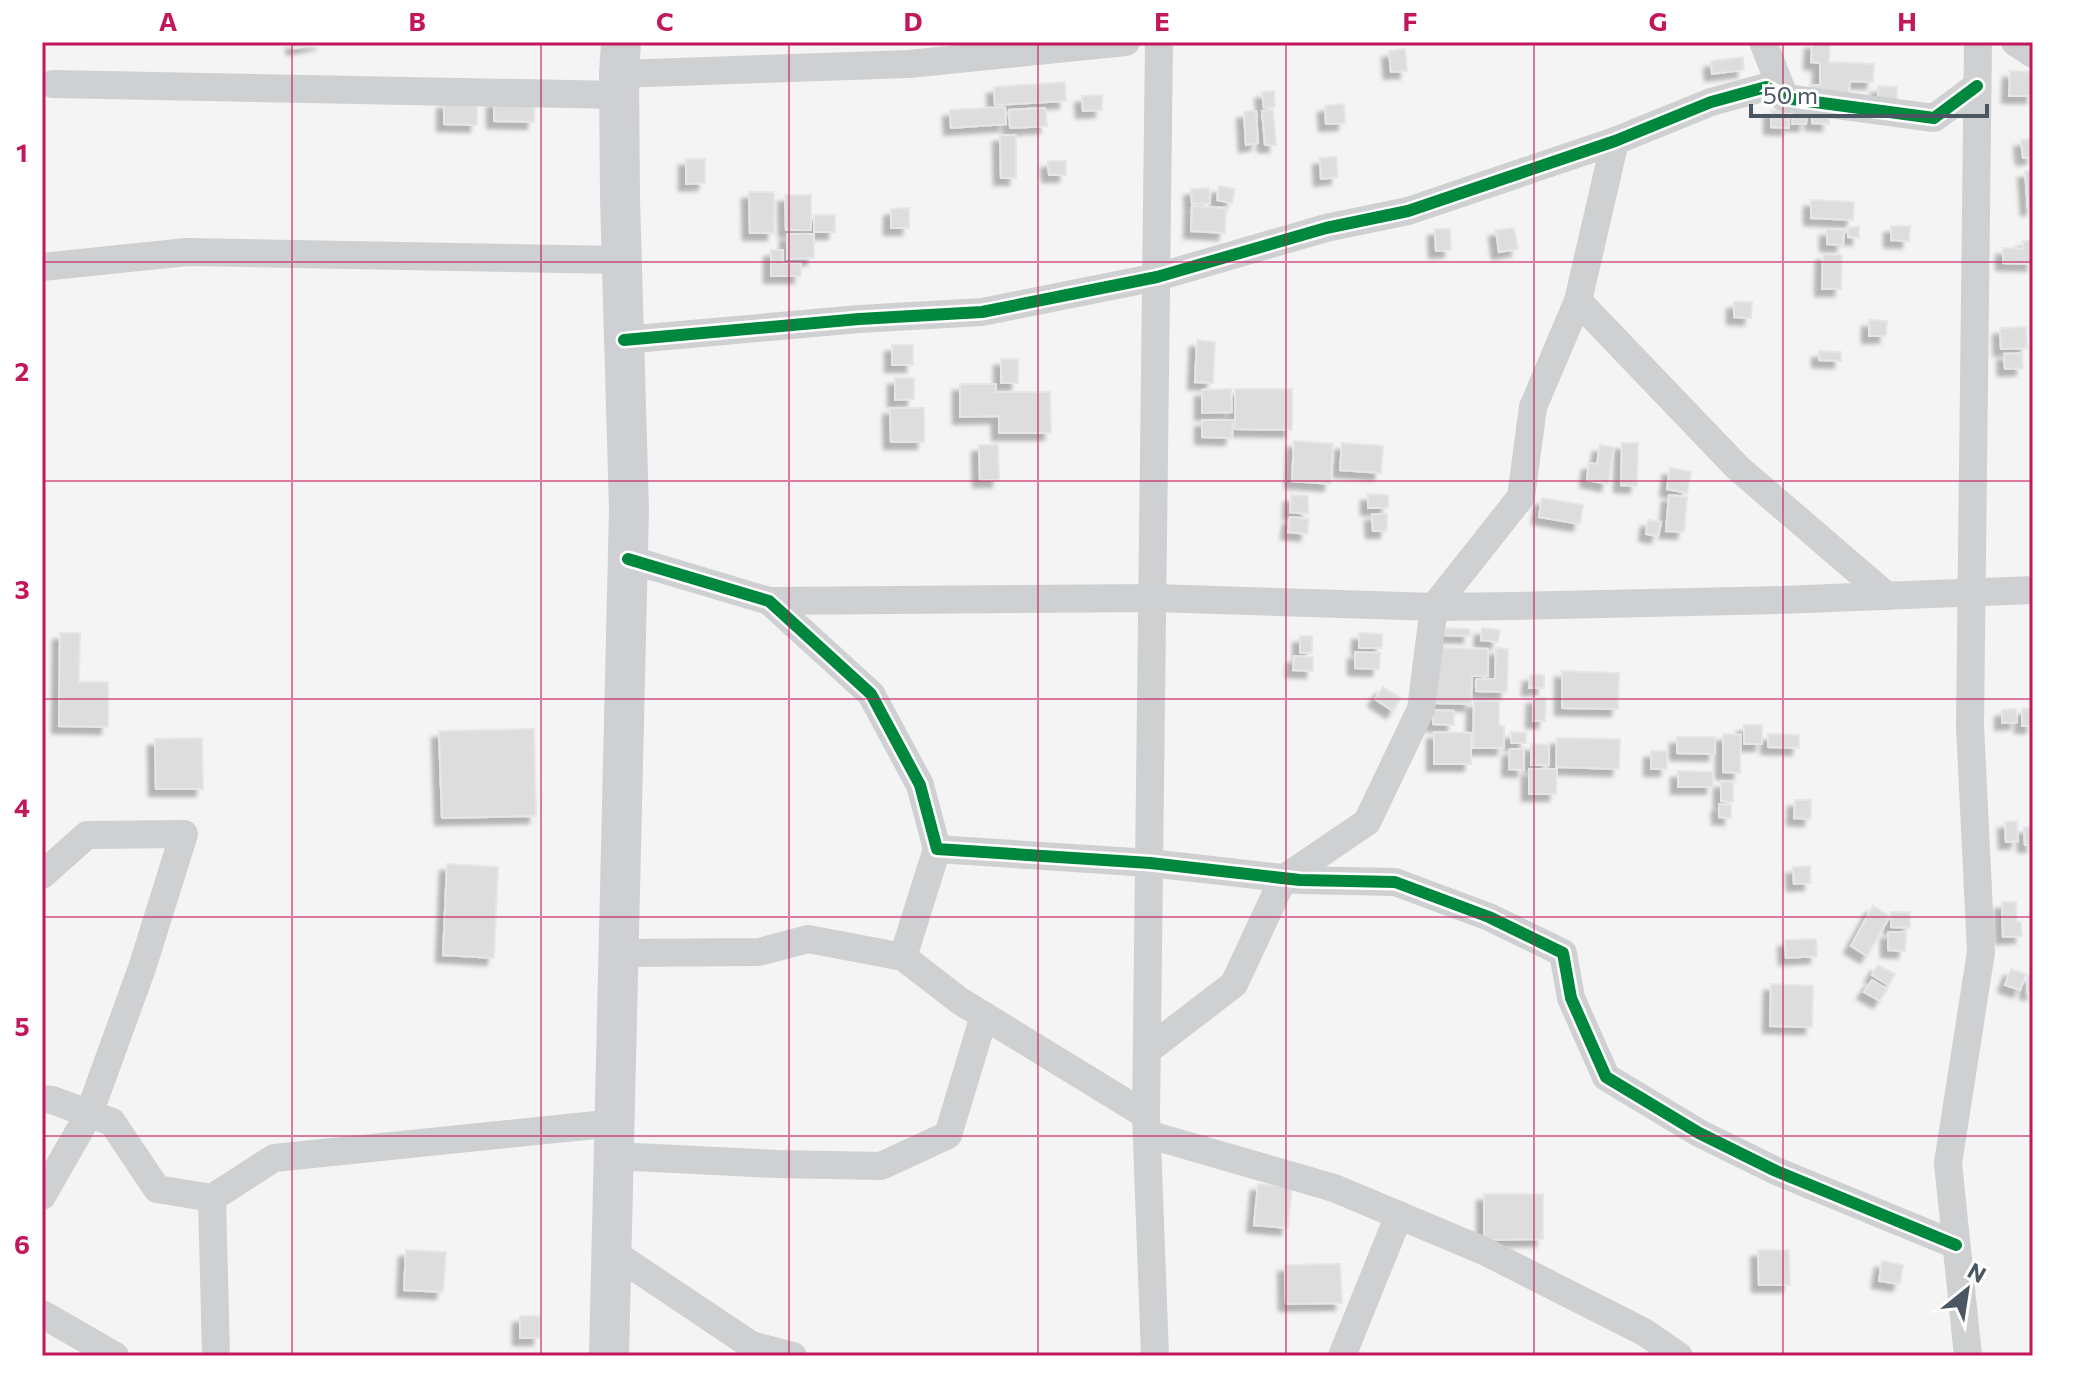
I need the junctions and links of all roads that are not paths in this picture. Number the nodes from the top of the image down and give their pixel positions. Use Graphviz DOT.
graph roads {
  1 [pos="1126,42"];
  2 [pos="1159,42"];
  3 [pos="1763,42"];
  4 [pos="1978,42"];
  5 [pos="2015,42"];
  6 [pos="2033,54"];
  7 [pos="620,70"];
  8 [pos="53,84"];
  9 [pos="1977,86"];
  10 [pos="1785,98"];
  11 [pos="1615,141"];
  12 [pos="622,260"];
  13 [pos="42,267"];
  14 [pos="1157,277"];
  15 [pos="1578,301"];
  16 [pos="624,340"];
  17 [pos="628,559"];
  18 [pos="2033,590"];
  19 [pos="1971,592"];
  20 [pos="1887,596"];
  21 [pos="1154,598"];
  22 [pos="769,601"];
  23 [pos="1434,607"];
  24 [pos="937,849"];
  25 [pos="1150,863"];
  26 [pos="42,875"];
  27 [pos="1283,879"];
  28 [pos="619,953"];
  29 [pos="903,957"];
  30 [pos="984,1016"];
  31 [pos="1148,1050"];
  32 [pos="42,1099"];
  33 [pos="89,1114"];
  34 [pos="1147,1124"];
  35 [pos="614,1140"];
  36 [pos="42,1196"];
  37 [pos="212,1198"];
  38 [pos="1399,1215"];
  39 [pos="1956,1245"];
  40 [pos="612,1252"];
  41 [pos="42,1314"];
  42 [pos="115,1356"];
  43 [pos="216,1356"];
  44 [pos="609,1356"];
  45 [pos="793,1356"];
  46 [pos="1155,1356"];
  47 [pos="1342,1356"];
  48 [pos="1679,1356"];
  49 [pos="1968,1356"];
  1 -- 7 [label="street"];
  2 -- 14 [label="street"];
  3 -- 10 [label="street"];
  4 -- 9 [label="street"];
  5 -- 6 [label="street"];
  7 -- 8 [label="street"];
  7 -- 12 [label="main road"];
  9 -- 10 [label="street"];
  9 -- 19 [label="street"];
  10 -- 11 [label="street"];
  11 -- 14 [label="street"];
  11 -- 15 [label="street"];
  12 -- 13 [label="street"];
  12 -- 16 [label="main road"];
  14 -- 16 [label="street"];
  14 -- 21 [label="street"];
  15 -- 20 [label="street"];
  15 -- 23 [label="street"];
  16 -- 17 [label="main road"];
  17 -- 22 [label="street"];
  17 -- 28 [label="main road"];
  18 -- 19 [label="street"];
  19 -- 20 [label="street"];
  19 -- 39 [label="street"];
  20 -- 23 [label="street"];
  21 -- 22 [label="street"];
  21 -- 23 [label="street"];
  21 -- 25 [label="street"];
  22 -- 24 [label="street"];
  23 -- 27 [label="street"];
  24 -- 25 [label="street"];
  24 -- 29 [label="street"];
  25 -- 27 [label="street"];
  25 -- 31 [label="street"];
  26 -- 33 [label="street"];
  27 -- 31 [label="street"];
  27 -- 39 [label="street"];
  28 -- 29 [label="street"];
  28 -- 35 [label="main road"];
  29 -- 30 [label="street"];
  30 -- 34 [label="street"];
  30 -- 35 [label="street"];
  31 -- 34 [label="street"];
  32 -- 33 [label="street"];
  33 -- 36 [label="street"];
  33 -- 37 [label="street"];
  34 -- 38 [label="street"];
  34 -- 46 [label="street"];
  35 -- 37 [label="street"];
  35 -- 40 [label="main road"];
  37 -- 43 [label="street"];
  38 -- 47 [label="street"];
  38 -- 48 [label="street"];
  39 -- 49 [label="street"];
  40 -- 44 [label="main road"];
  40 -- 45 [label="street"];
  41 -- 42 [label="street"];
}
